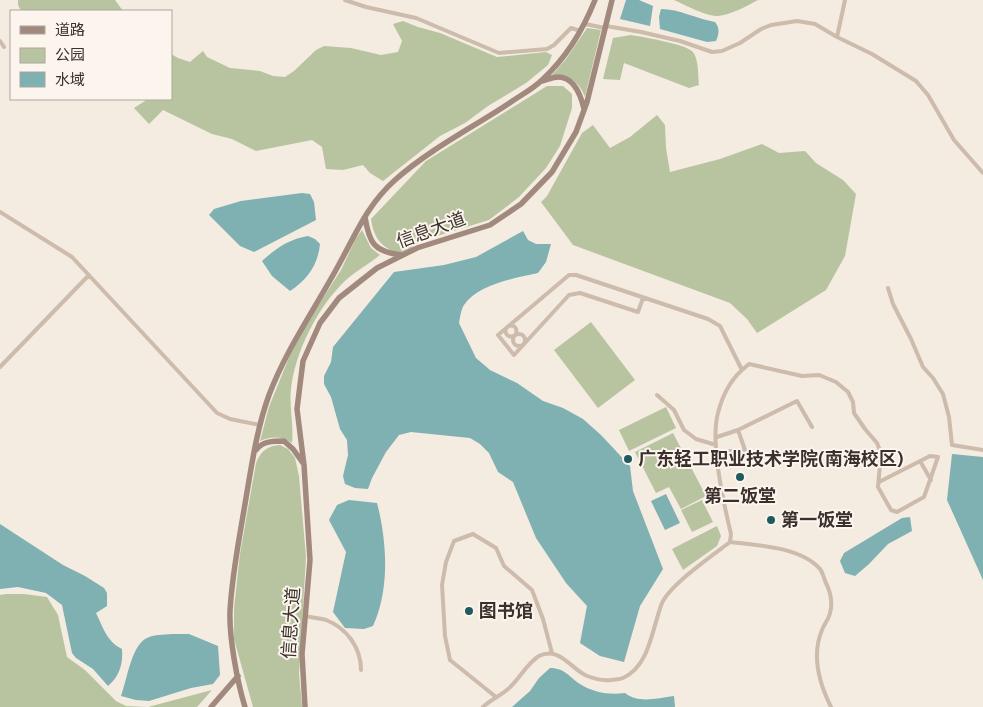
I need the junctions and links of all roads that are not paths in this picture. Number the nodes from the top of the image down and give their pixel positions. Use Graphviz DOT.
graph roads {
  1 [pos="345,0"];
  2 [pos="595,0"];
  3 [pos="612,0"];
  4 [pos="845,0"];
  5 [pos="585,24"];
  6 [pos="605,27"];
  7 [pos="581,31"];
  8 [pos="837,37"];
  9 [pos="0,42"];
  10 [pos="4,47"];
  11 [pos="541,81"];
  12 [pos="584,109"];
  13 [pos="983,172"];
  14 [pos="0,212"];
  15 [pos="364,217"];
  16 [pos="403,255"];
  17 [pos="89,275"];
  18 [pos="888,288"];
  19 [pos="643,298"];
  20 [pos="507,327"];
  21 [pos="514,336"];
  22 [pos="522,345"];
  23 [pos="0,367"];
  24 [pos="742,370"];
  25 [pos="657,396"];
  26 [pos="260,425"];
  27 [pos="812,427"];
  28 [pos="738,430"];
  29 [pos="716,437"];
  30 [pos="716,444"];
  31 [pos="983,450"];
  32 [pos="717,452"];
  33 [pos="254,454"];
  34 [pos="920,461"];
  35 [pos="304,465"];
  36 [pos="931,480"];
  37 [pos="879,482"];
  38 [pos="730,542"];
  39 [pos="306,616"];
  40 [pos="552,653"];
  41 [pos="361,670"];
  42 [pos="238,676"];
  43 [pos="496,697"];
  44 [pos="210,707"];
  45 [pos="244,707"];
  46 [pos="305,707"];
  47 [pos="483,707"];
  48 [pos="831,707"];
  1 -- 7 [label="street"];
  2 -- 5 [label="main road"];
  3 -- 6 [label="main road, 信息大道"];
  4 -- 8 [label="street"];
  5 -- 6 [label="street"];
  5 -- 7 [label="main road"];
  6 -- 8 [label="street"];
  6 -- 12 [label="main road, 信息大道"];
  7 -- 11 [label="main road"];
  8 -- 13 [label="street"];
  9 -- 10 [label="street"];
  11 -- 12 [label="main road"];
  11 -- 15 [label="main road"];
  12 -- 16 [label="main road, 信息大道"];
  14 -- 17 [label="street"];
  15 -- 16 [label="main road"];
  15 -- 26 [label="main road"];
  16 -- 35 [label="main road, 信息大道"];
  17 -- 23 [label="street"];
  17 -- 26 [label="street"];
  18 -- 31 [label="street"];
  19 -- 20 [label="street"];
  19 -- 22 [label="street"];
  19 -- 24 [label="street"];
  20 -- 21 [label="street"];
  20 -- 21 [label="street"];
  20 -- 22 [label="street"];
  21 -- 22 [label="street"];
  21 -- 22 [label="street"];
  24 -- 29 [label="street"];
  24 -- 37 [label="street"];
  25 -- 30 [label="street"];
  26 -- 33 [label="main road"];
  27 -- 28 [label="street"];
  28 -- 29 [label="street"];
  28 -- 32 [label="street"];
  29 -- 30 [label="street"];
  30 -- 32 [label="street"];
  32 -- 38 [label="street"];
  33 -- 35 [label="main road"];
  33 -- 42 [label="main road"];
  34 -- 36 [label="street"];
  34 -- 36 [label="street"];
  34 -- 37 [label="street"];
  35 -- 39 [label="main road, 信息大道"];
  36 -- 37 [label="street"];
  38 -- 40 [label="street"];
  38 -- 48 [label="street"];
  39 -- 41 [label="street"];
  39 -- 46 [label="main road, 信息大道"];
  40 -- 43 [label="street"];
  40 -- 43 [label="street"];
  42 -- 44 [label="main road"];
  42 -- 45 [label="main road"];
  43 -- 47 [label="street"];
}
